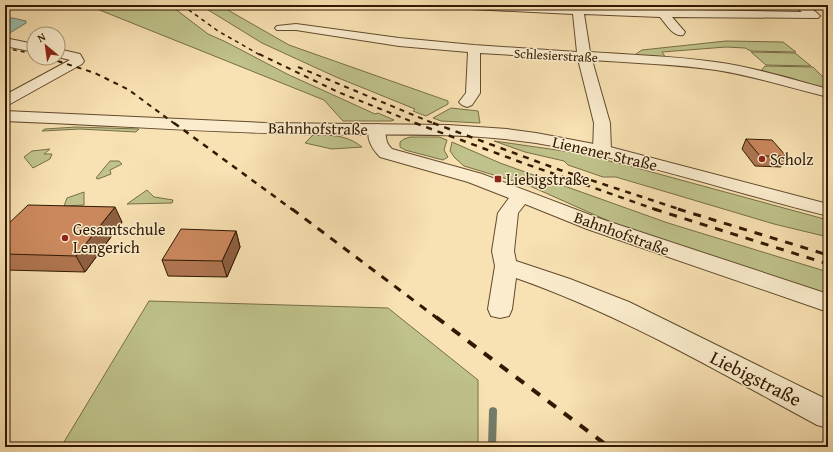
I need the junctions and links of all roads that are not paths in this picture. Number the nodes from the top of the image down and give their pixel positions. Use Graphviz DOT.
graph roads {
  1 [pos="450,5"];
  2 [pos="798,5"];
  3 [pos="577,8"];
  4 [pos="627,9"];
  5 [pos="663,14"];
  6 [pos="281,28"];
  7 [pos="679,32"];
  8 [pos="5,42"];
  9 [pos="26,46"];
  10 [pos="474,50"];
  11 [pos="66,56"];
  12 [pos="584,56"];
  13 [pos="828,93"];
  14 [pos="5,101"];
  15 [pos="466,102"];
  16 [pos="5,116"];
  17 [pos="377,129"];
  18 [pos="602,150"];
  19 [pos="522,196"];
  20 [pos="828,210"];
  21 [pos="506,266"];
  22 [pos="828,303"];
  23 [pos="500,309"];
  24 [pos="828,415"];
  1 -- 3 [label="street"];
  2 -- 5 [label="street"];
  3 -- 4 [label="street"];
  3 -- 12 [label="street"];
  4 -- 5 [label="street"];
  5 -- 7 [label="street"];
  6 -- 10 [label="street, Schlesierstraße"];
  8 -- 9 [label="street"];
  10 -- 12 [label="street, Schlesierstraße"];
  10 -- 15 [label="street"];
  11 -- 14 [label="street"];
  12 -- 13 [label="street, Schlesierstraße"];
  12 -- 18 [label="street"];
  16 -- 17 [label="street, Bahnhofstraße"];
  17 -- 18 [label="street, Lienener Straße"];
  17 -- 19 [label="street, Bahnhofstraße"];
  18 -- 20 [label="street, Lienener Straße"];
  19 -- 21 [label="street"];
  19 -- 22 [label="street, Bahnhofstraße"];
  21 -- 23 [label="street"];
  21 -- 24 [label="street, Liebigstraße"];
}
